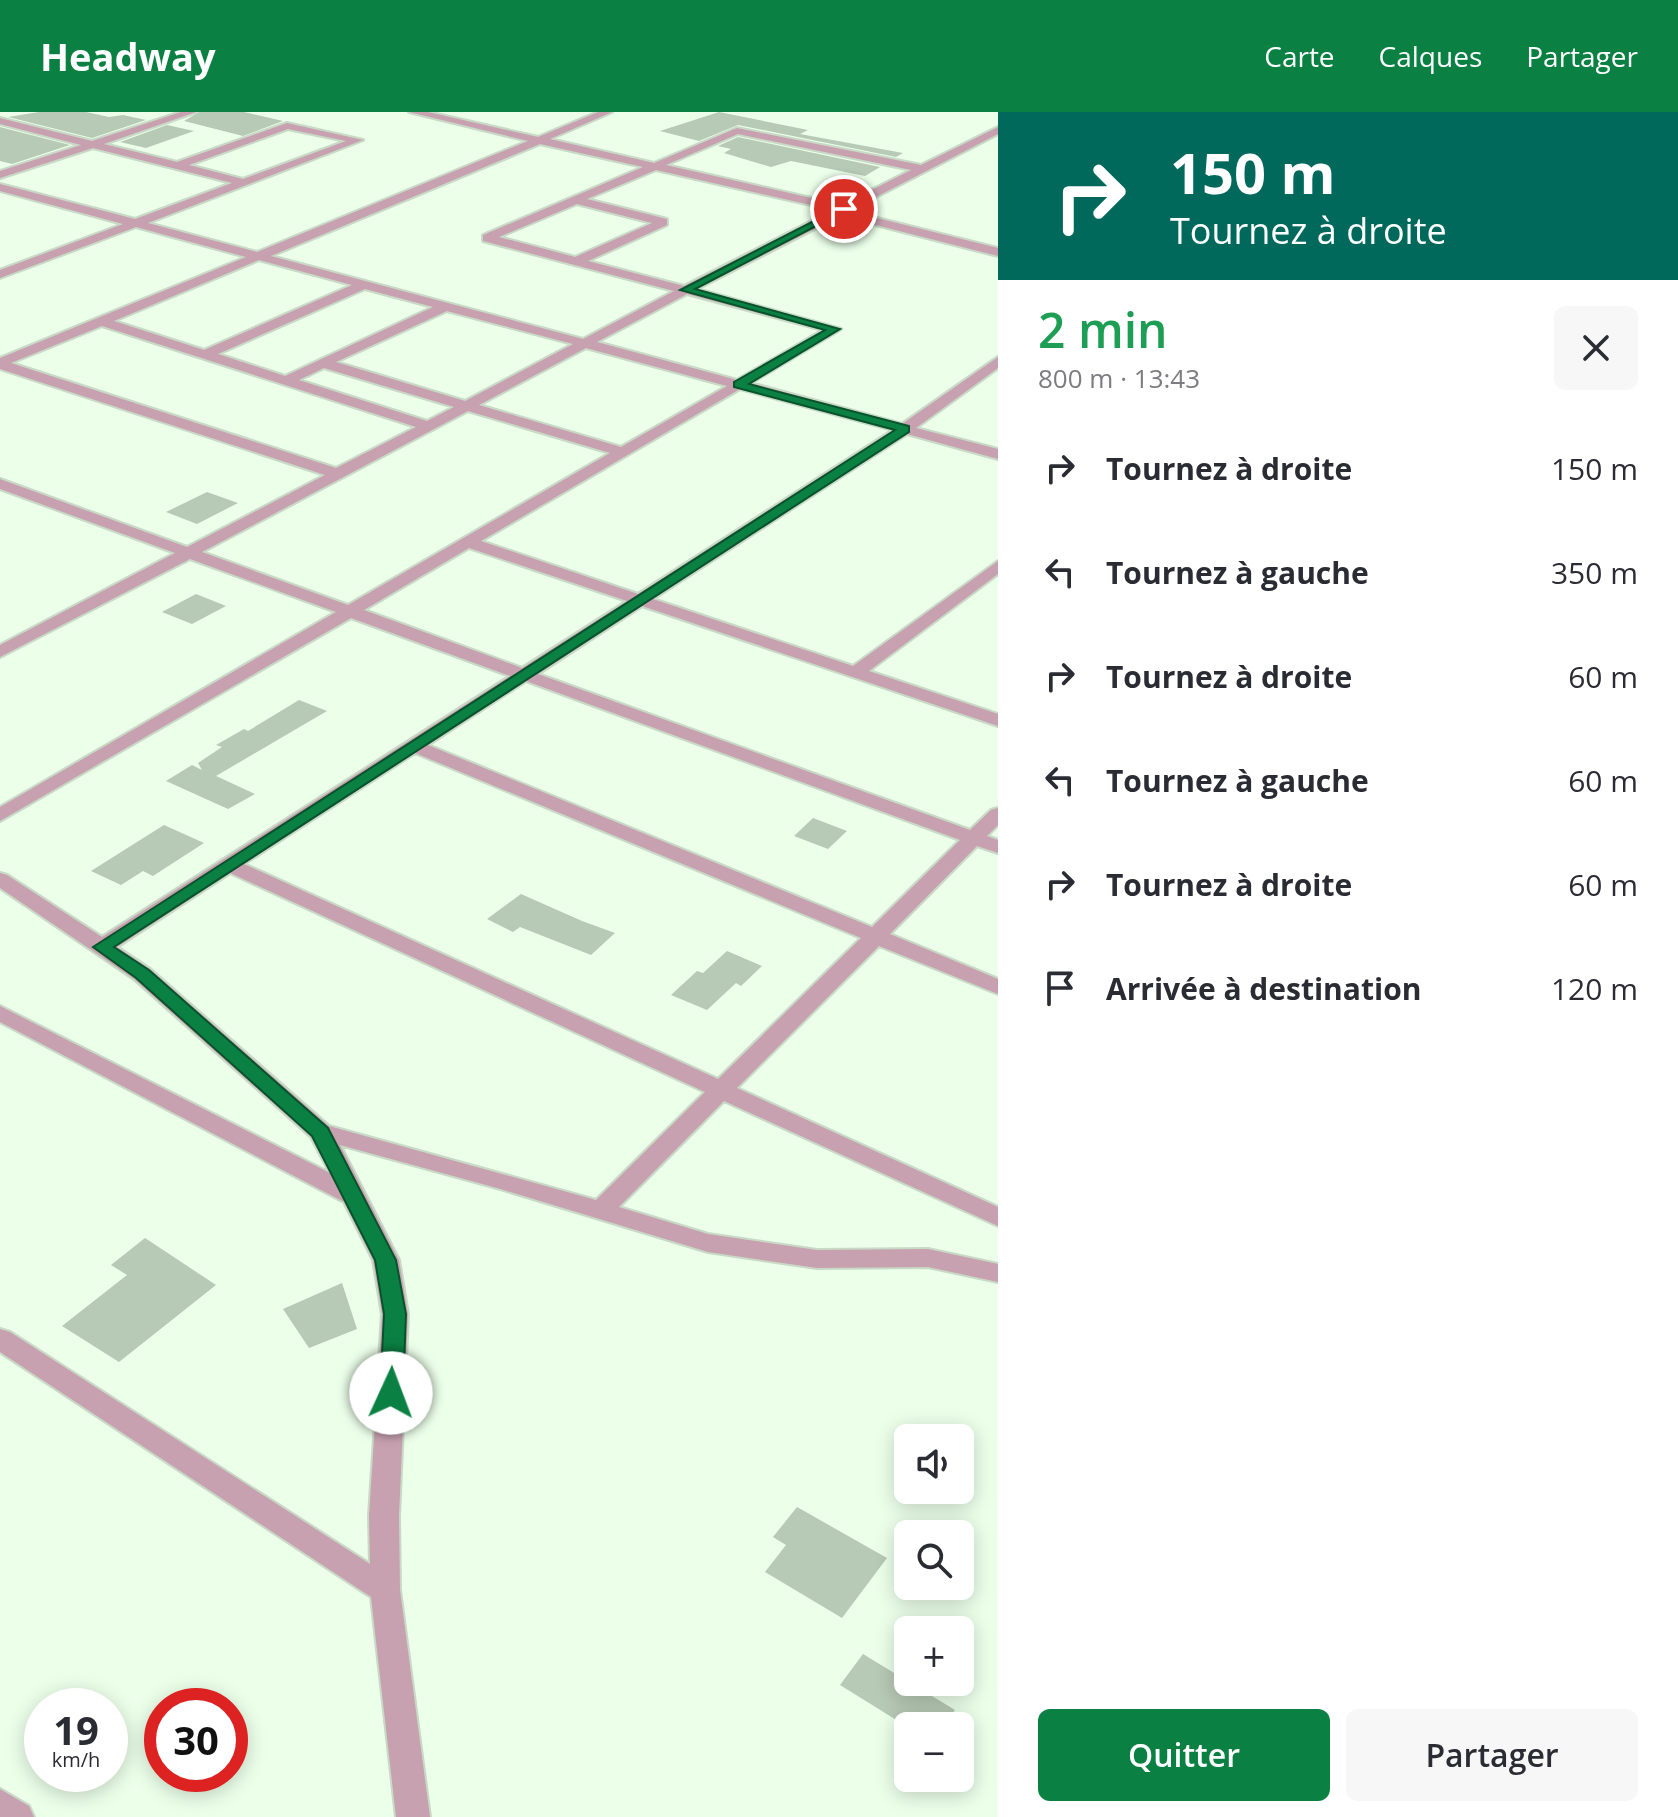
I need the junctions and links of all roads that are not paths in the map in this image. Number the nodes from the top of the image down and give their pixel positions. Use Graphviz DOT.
graph roads {
  1 [pos="160,112"];
  2 [pos="191,112"];
  3 [pos="414,112"];
  4 [pos="607,112"];
  5 [pos="178,116"];
  6 [pos="0,121"];
  7 [pos="998,130"];
  8 [pos="539,139"];
  9 [pos="93,145"];
  10 [pos="177,166"];
  11 [pos="658,166"];
  12 [pos="922,169"];
  13 [pos="0,175"];
  14 [pos="245,183"];
  15 [pos="0,187"];
  16 [pos="576,200"];
  17 [pos="841,210"];
  18 [pos="137,223"];
  19 [pos="998,252"];
  20 [pos="258,256"];
  21 [pos="575,262"];
  22 [pos="0,274"];
  23 [pos="365,284"];
  24 [pos="686,290"];
  25 [pos="446,306"];
  26 [pos="101,321"];
  27 [pos="585,343"];
  28 [pos="206,354"];
  29 [pos="998,361"];
  30 [pos="0,363"];
  31 [pos="323,363"];
  32 [pos="287,380"];
  33 [pos="739,385"];
  34 [pos="467,406"];
  35 [pos="428,426"];
  36 [pos="905,429"];
  37 [pos="623,452"];
  38 [pos="998,454"];
  39 [pos="338,474"];
  40 [pos="0,484"];
  41 [pos="467,542"];
  42 [pos="189,552"];
  43 [pos="998,566"];
  44 [pos="640,600"];
  45 [pos="350,611"];
  46 [pos="0,652"];
  47 [pos="856,672"];
  48 [pos="523,674"];
  49 [pos="998,720"];
  50 [pos="414,746"];
  51 [pos="998,814"];
  52 [pos="0,815"];
  53 [pos="974,838"];
  54 [pos="998,847"];
  55 [pos="229,865"];
  56 [pos="0,879"];
  57 [pos="875,936"];
  58 [pos="102,947"];
  59 [pos="998,987"];
  60 [pos="0,1013"];
  61 [pos="722,1090"];
  62 [pos="321,1132"];
  63 [pos="353,1196"];
  64 [pos="601,1210"];
  65 [pos="998,1217"];
  66 [pos="998,1273"];
  67 [pos="0,1339"];
  68 [pos="385,1590"];
  69 [pos="0,1804"];
  70 [pos="17,1817"];
  71 [pos="413,1817"];
  1 -- 5 [label="street"];
  2 -- 5 [label="street"];
  3 -- 8 [label="street"];
  4 -- 8 [label="street"];
  5 -- 9 [label="street"];
  6 -- 9 [label="street"];
  7 -- 12 [label="street"];
  8 -- 11 [label="street"];
  8 -- 20 [label="street"];
  9 -- 10 [label="street"];
  9 -- 13 [label="street"];
  10 -- 14 [label="street"];
  10 -- 14 [label="street"];
  11 -- 12 [label="street"];
  11 -- 16 [label="street"];
  11 -- 17 [label="street"];
  12 -- 17 [label="street"];
  14 -- 18 [label="street"];
  15 -- 18 [label="street"];
  16 -- 21 [label="street"];
  16 -- 21 [label="street"];
  17 -- 19 [label="street"];
  17 -- 24 [label="street"];
  18 -- 20 [label="street"];
  18 -- 22 [label="street"];
  20 -- 23 [label="street"];
  20 -- 26 [label="street"];
  21 -- 24 [label="street"];
  23 -- 25 [label="street"];
  23 -- 28 [label="street"];
  24 -- 27 [label="street"];
  24 -- 33 [label="street"];
  25 -- 27 [label="street"];
  25 -- 31 [label="street"];
  26 -- 28 [label="street"];
  26 -- 30 [label="street"];
  27 -- 33 [label="street"];
  27 -- 34 [label="street"];
  28 -- 32 [label="street"];
  29 -- 36 [label="street"];
  30 -- 39 [label="street"];
  31 -- 32 [label="street"];
  31 -- 34 [label="street"];
  32 -- 35 [label="street"];
  33 -- 36 [label="street"];
  33 -- 37 [label="street"];
  34 -- 35 [label="street"];
  34 -- 37 [label="street"];
  35 -- 39 [label="street"];
  36 -- 38 [label="street"];
  36 -- 44 [label="street"];
  37 -- 41 [label="street"];
  39 -- 42 [label="street"];
  40 -- 42 [label="street"];
  41 -- 44 [label="street"];
  41 -- 45 [label="street"];
  42 -- 45 [label="street"];
  42 -- 46 [label="street"];
  43 -- 47 [label="street"];
  44 -- 47 [label="street"];
  44 -- 48 [label="street"];
  45 -- 48 [label="street"];
  45 -- 52 [label="street"];
  47 -- 49 [label="street"];
  48 -- 50 [label="street"];
  48 -- 53 [label="street"];
  50 -- 55 [label="street"];
  50 -- 57 [label="street"];
  51 -- 53 [label="street"];
  53 -- 54 [label="street"];
  53 -- 57 [label="street"];
  55 -- 58 [label="street"];
  55 -- 61 [label="street"];
  56 -- 58 [label="street"];
  57 -- 59 [label="street"];
  57 -- 61 [label="street"];
  58 -- 62 [label="street"];
  60 -- 63 [label="street"];
  61 -- 64 [label="street"];
  61 -- 65 [label="street"];
  62 -- 63 [label="street"];
  62 -- 64 [label="street"];
  63 -- 68 [label="street"];
  64 -- 66 [label="street"];
  67 -- 68 [label="street"];
  68 -- 71 [label="street"];
  69 -- 70 [label="street"];
}
